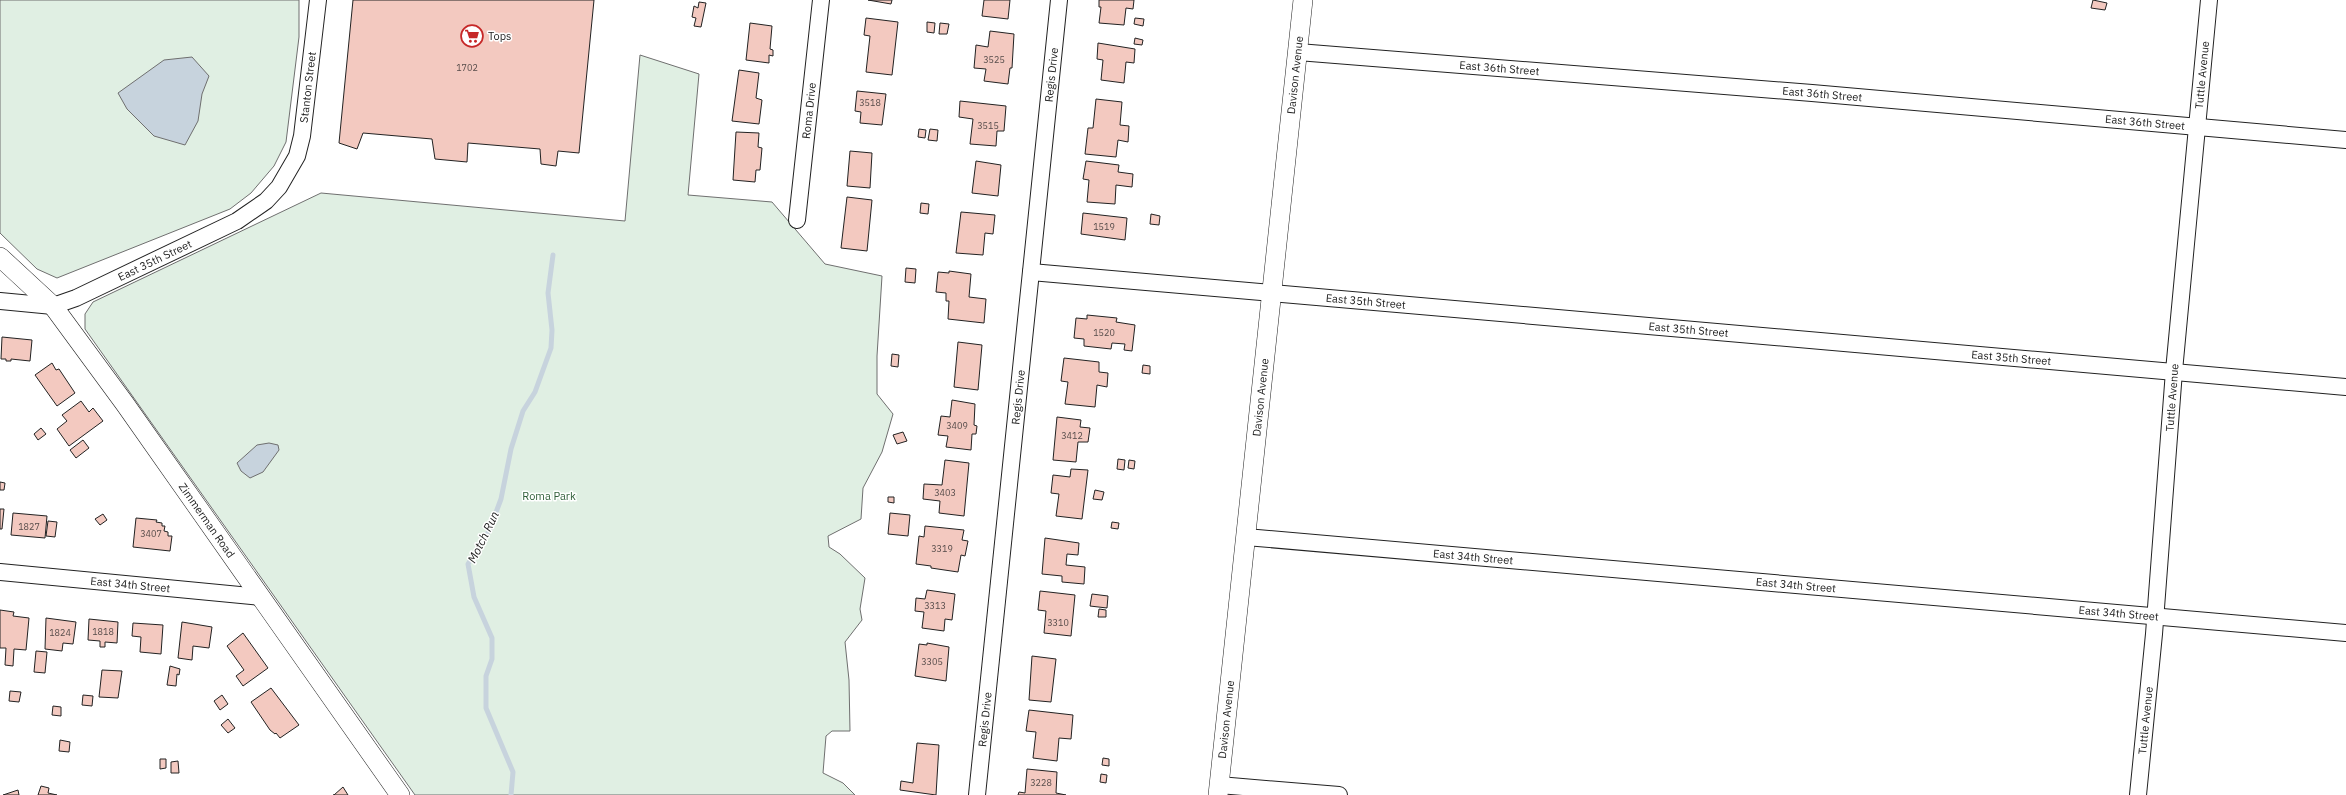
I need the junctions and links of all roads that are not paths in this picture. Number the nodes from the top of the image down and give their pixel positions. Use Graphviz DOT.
graph roads {
  1 [pos="318,0"];
  2 [pos="821,0"];
  3 [pos="1059,0"];
  4 [pos="1303,0"];
  5 [pos="2209,0"];
  6 [pos="1298,52"];
  7 [pos="2196,127"];
  8 [pos="2346,140"];
  9 [pos="289,171"];
  10 [pos="797,220"];
  11 [pos="0,257"];
  12 [pos="1031,272"];
  13 [pos="1273,293"];
  14 [pos="0,301"];
  15 [pos="53,306"];
  16 [pos="2174,371"];
  17 [pos="2346,387"];
  18 [pos="1246,537"];
  19 [pos="0,572"];
  20 [pos="261,597"];
  21 [pos="2154,616"];
  22 [pos="2346,633"];
  23 [pos="1219,790"];
  24 [pos="400,795"];
  25 [pos="977,795"];
  26 [pos="1339,795"];
  27 [pos="2138,795"];
  1 -- 9 [label="street, Stanton Street"];
  2 -- 10 [label="street, Roma Drive"];
  3 -- 12 [label="street, Regis Drive"];
  4 -- 6 [label="street, Davison Avenue"];
  5 -- 7 [label="street, Tuttle Avenue"];
  6 -- 7 [label="street, East 36th Street"];
  6 -- 13 [label="street, Davison Avenue"];
  7 -- 8 [label="street, East 36th Street"];
  7 -- 16 [label="street, Tuttle Avenue"];
  9 -- 15 [label="street, East 35th Street"];
  11 -- 15 [label="street, Zimmerman Road"];
  12 -- 13 [label="street, East 35th Street"];
  12 -- 25 [label="street, Regis Drive"];
  13 -- 16 [label="street, East 35th Street"];
  13 -- 18 [label="street, Davison Avenue"];
  14 -- 15 [label="street, East 35th Street"];
  15 -- 20 [label="street, Zimmerman Road"];
  16 -- 17 [label="street, East 35th Street"];
  16 -- 21 [label="street, Tuttle Avenue"];
  18 -- 21 [label="street, East 34th Street"];
  18 -- 23 [label="street, Davison Avenue"];
  19 -- 20 [label="street, East 34th Street"];
  20 -- 24 [label="street, Zimmerman Road"];
  21 -- 22 [label="street, East 34th Street"];
  21 -- 27 [label="street, Tuttle Avenue"];
  23 -- 26 [label="street"];
}
